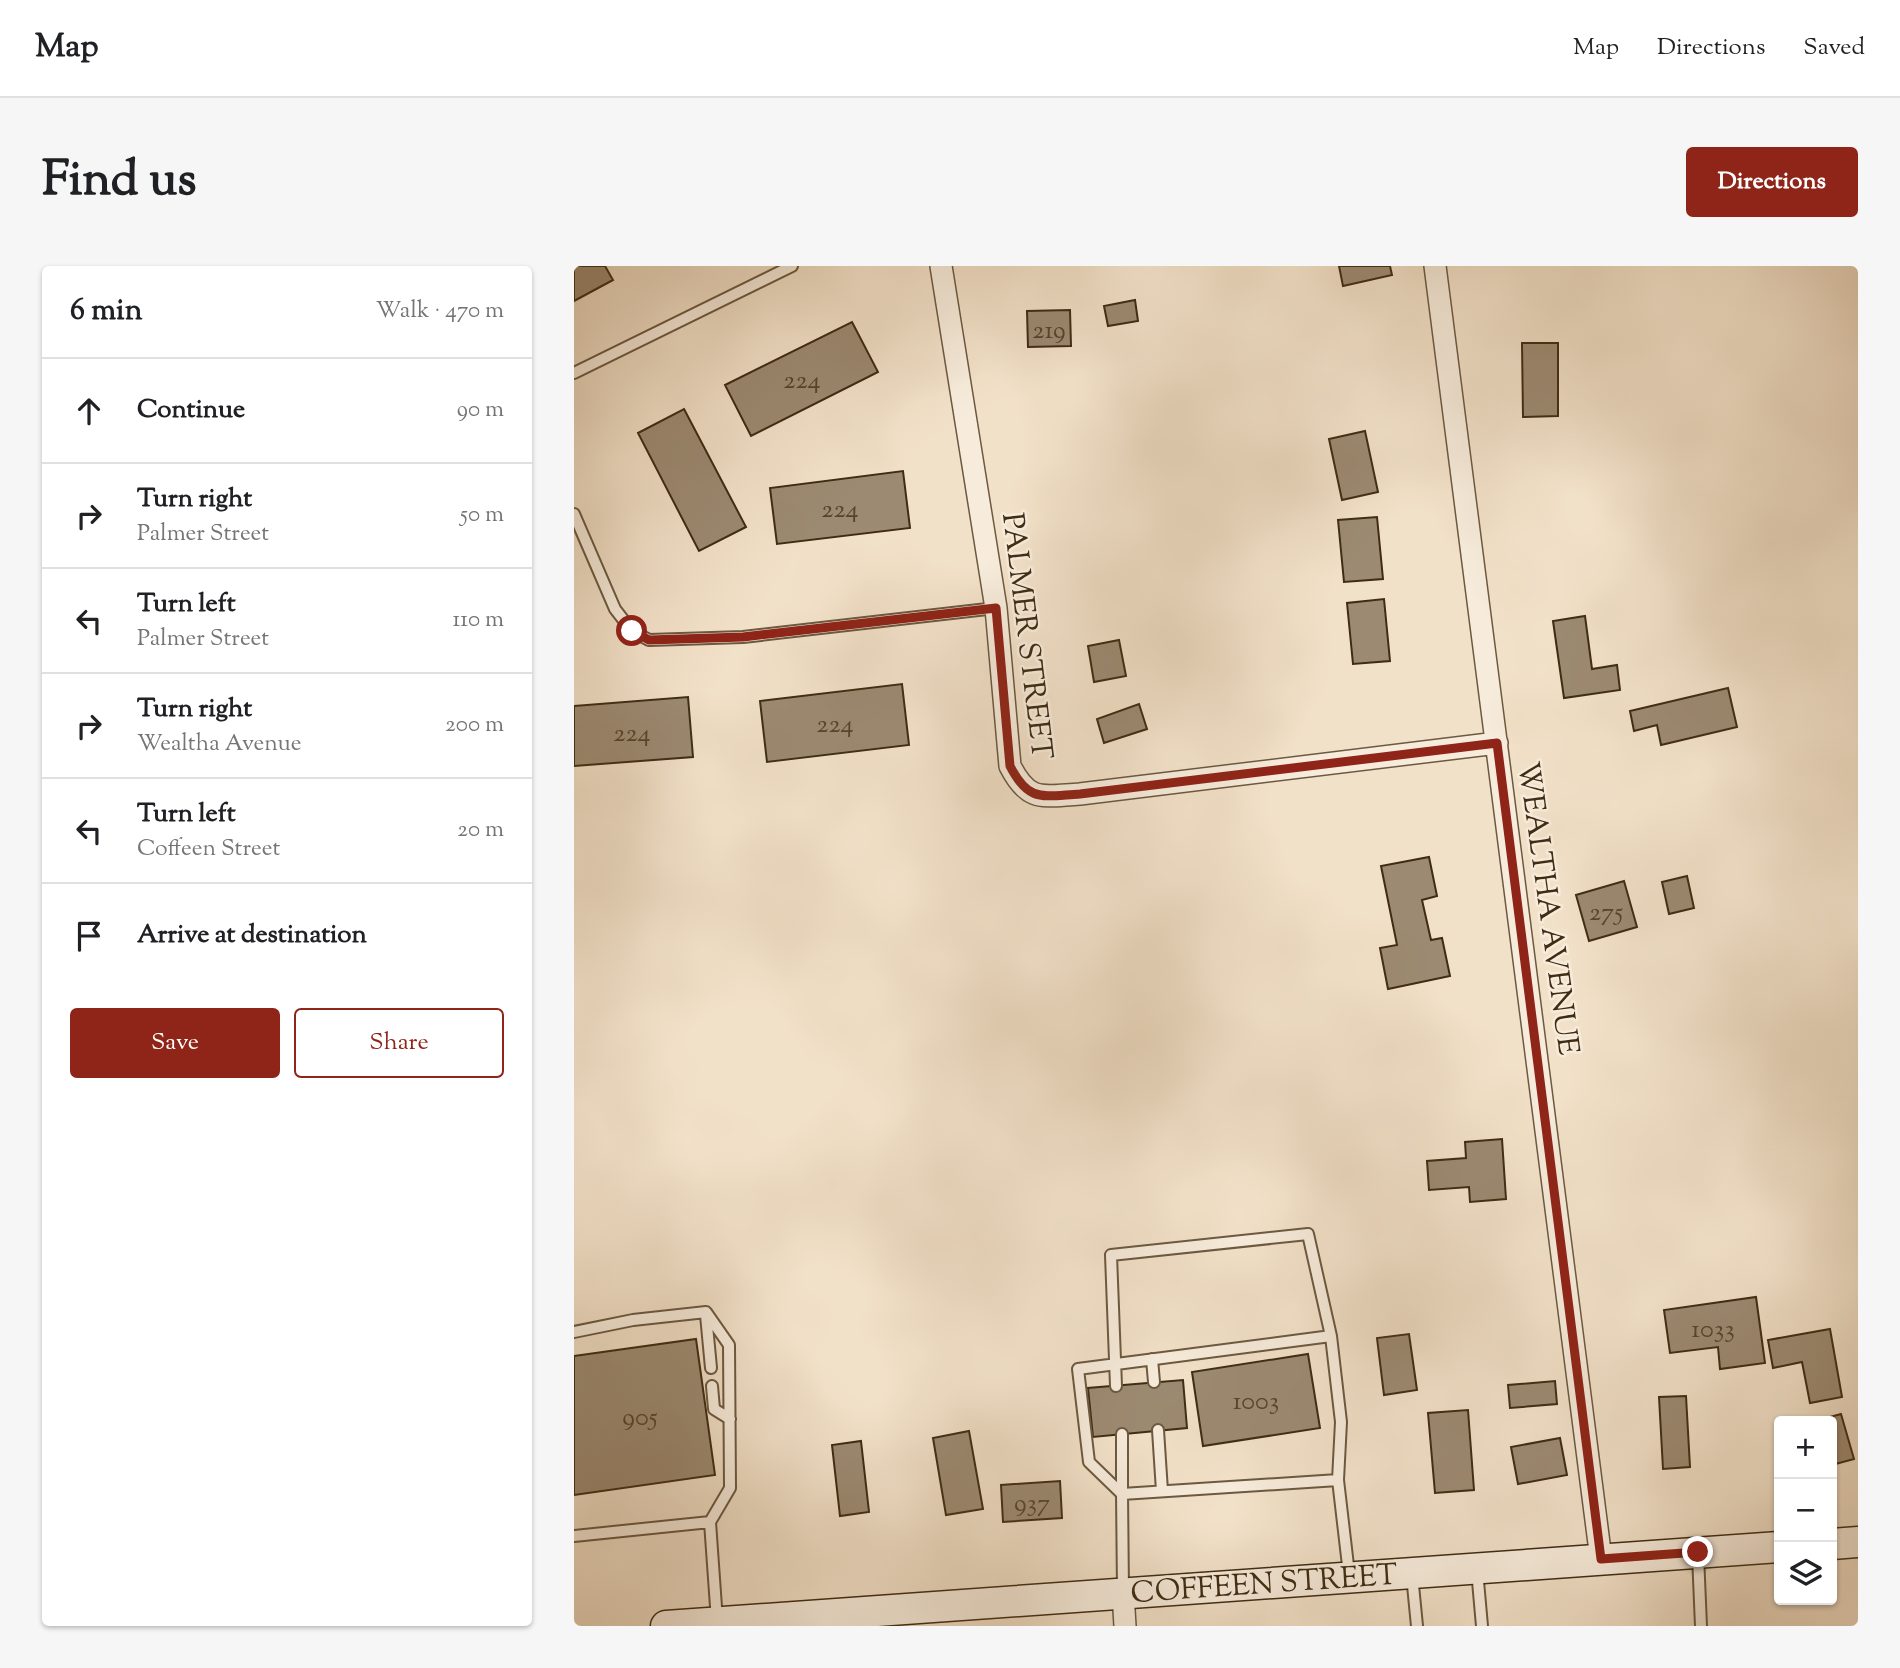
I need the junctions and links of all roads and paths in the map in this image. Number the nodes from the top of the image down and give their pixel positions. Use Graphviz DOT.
graph roads {
  1 [pos="792,266"];
  2 [pos="940,266"];
  3 [pos="1435,266"];
  4 [pos="574,373"];
  5 [pos="574,514"];
  6 [pos="996,608"];
  7 [pos="1497,743"];
  8 [pos="706,1312"];
  9 [pos="574,1332"];
  10 [pos="1331,1336"];
  11 [pos="1153,1359"];
  12 [pos="1114,1364"];
  13 [pos="711,1368"];
  14 [pos="1154,1382"];
  15 [pos="712,1385"];
  16 [pos="1116,1386"];
  17 [pos="730,1419"];
  18 [pos="1158,1430"];
  19 [pos="1122,1434"];
  20 [pos="1338,1480"];
  21 [pos="1162,1491"];
  22 [pos="1122,1494"];
  23 [pos="710,1522"];
  24 [pos="574,1536"];
  25 [pos="1858,1542"];
  26 [pos="1837,1544"];
  27 [pos="1774,1547"];
  28 [pos="1698,1552"];
  29 [pos="1601,1559"];
  30 [pos="1476,1567"];
  31 [pos="1412,1572"];
  32 [pos="1349,1577"];
  33 [pos="1123,1593"];
  34 [pos="717,1622"];
  35 [pos="666,1626"];
  36 [pos="1125,1626"];
  37 [pos="1417,1626"];
  38 [pos="1482,1626"];
  39 [pos="1701,1626"];
  1 -- 4 [label="lane"];
  2 -- 6 [label="street, PALMER STREET"];
  3 -- 7 [label="street, WEALTHA AVENUE"];
  5 -- 6 [label="lane"];
  6 -- 7 [label="street, PALMER STREET"];
  7 -- 29 [label="street, WEALTHA AVENUE"];
  8 -- 9 [label="lane"];
  8 -- 13 [label="lane"];
  8 -- 17 [label="lane"];
  10 -- 11 [label="lane"];
  10 -- 12 [label="lane"];
  10 -- 20 [label="lane"];
  11 -- 12 [label="lane"];
  11 -- 14 [label="lane"];
  12 -- 16 [label="lane"];
  12 -- 22 [label="lane"];
  15 -- 17 [label="lane"];
  17 -- 23 [label="lane"];
  18 -- 21 [label="lane"];
  19 -- 22 [label="lane"];
  20 -- 21 [label="lane"];
  20 -- 32 [label="lane"];
  21 -- 22 [label="lane"];
  22 -- 33 [label="lane"];
  23 -- 24 [label="lane"];
  23 -- 34 [label="lane"];
  25 -- 26 [label="main road"];
  27 -- 28 [label="main road, COFFEEN STREET"];
  28 -- 29 [label="main road, COFFEEN STREET"];
  28 -- 39 [label="lane"];
  29 -- 30 [label="main road, COFFEEN STREET"];
  30 -- 31 [label="main road, COFFEEN STREET"];
  30 -- 38 [label="lane"];
  31 -- 32 [label="main road, COFFEEN STREET"];
  31 -- 37 [label="lane"];
  32 -- 33 [label="main road, COFFEEN STREET"];
  33 -- 34 [label="main road, COFFEEN STREET"];
  33 -- 36 [label="street"];
  34 -- 35 [label="main road, COFFEEN STREET"];
}
